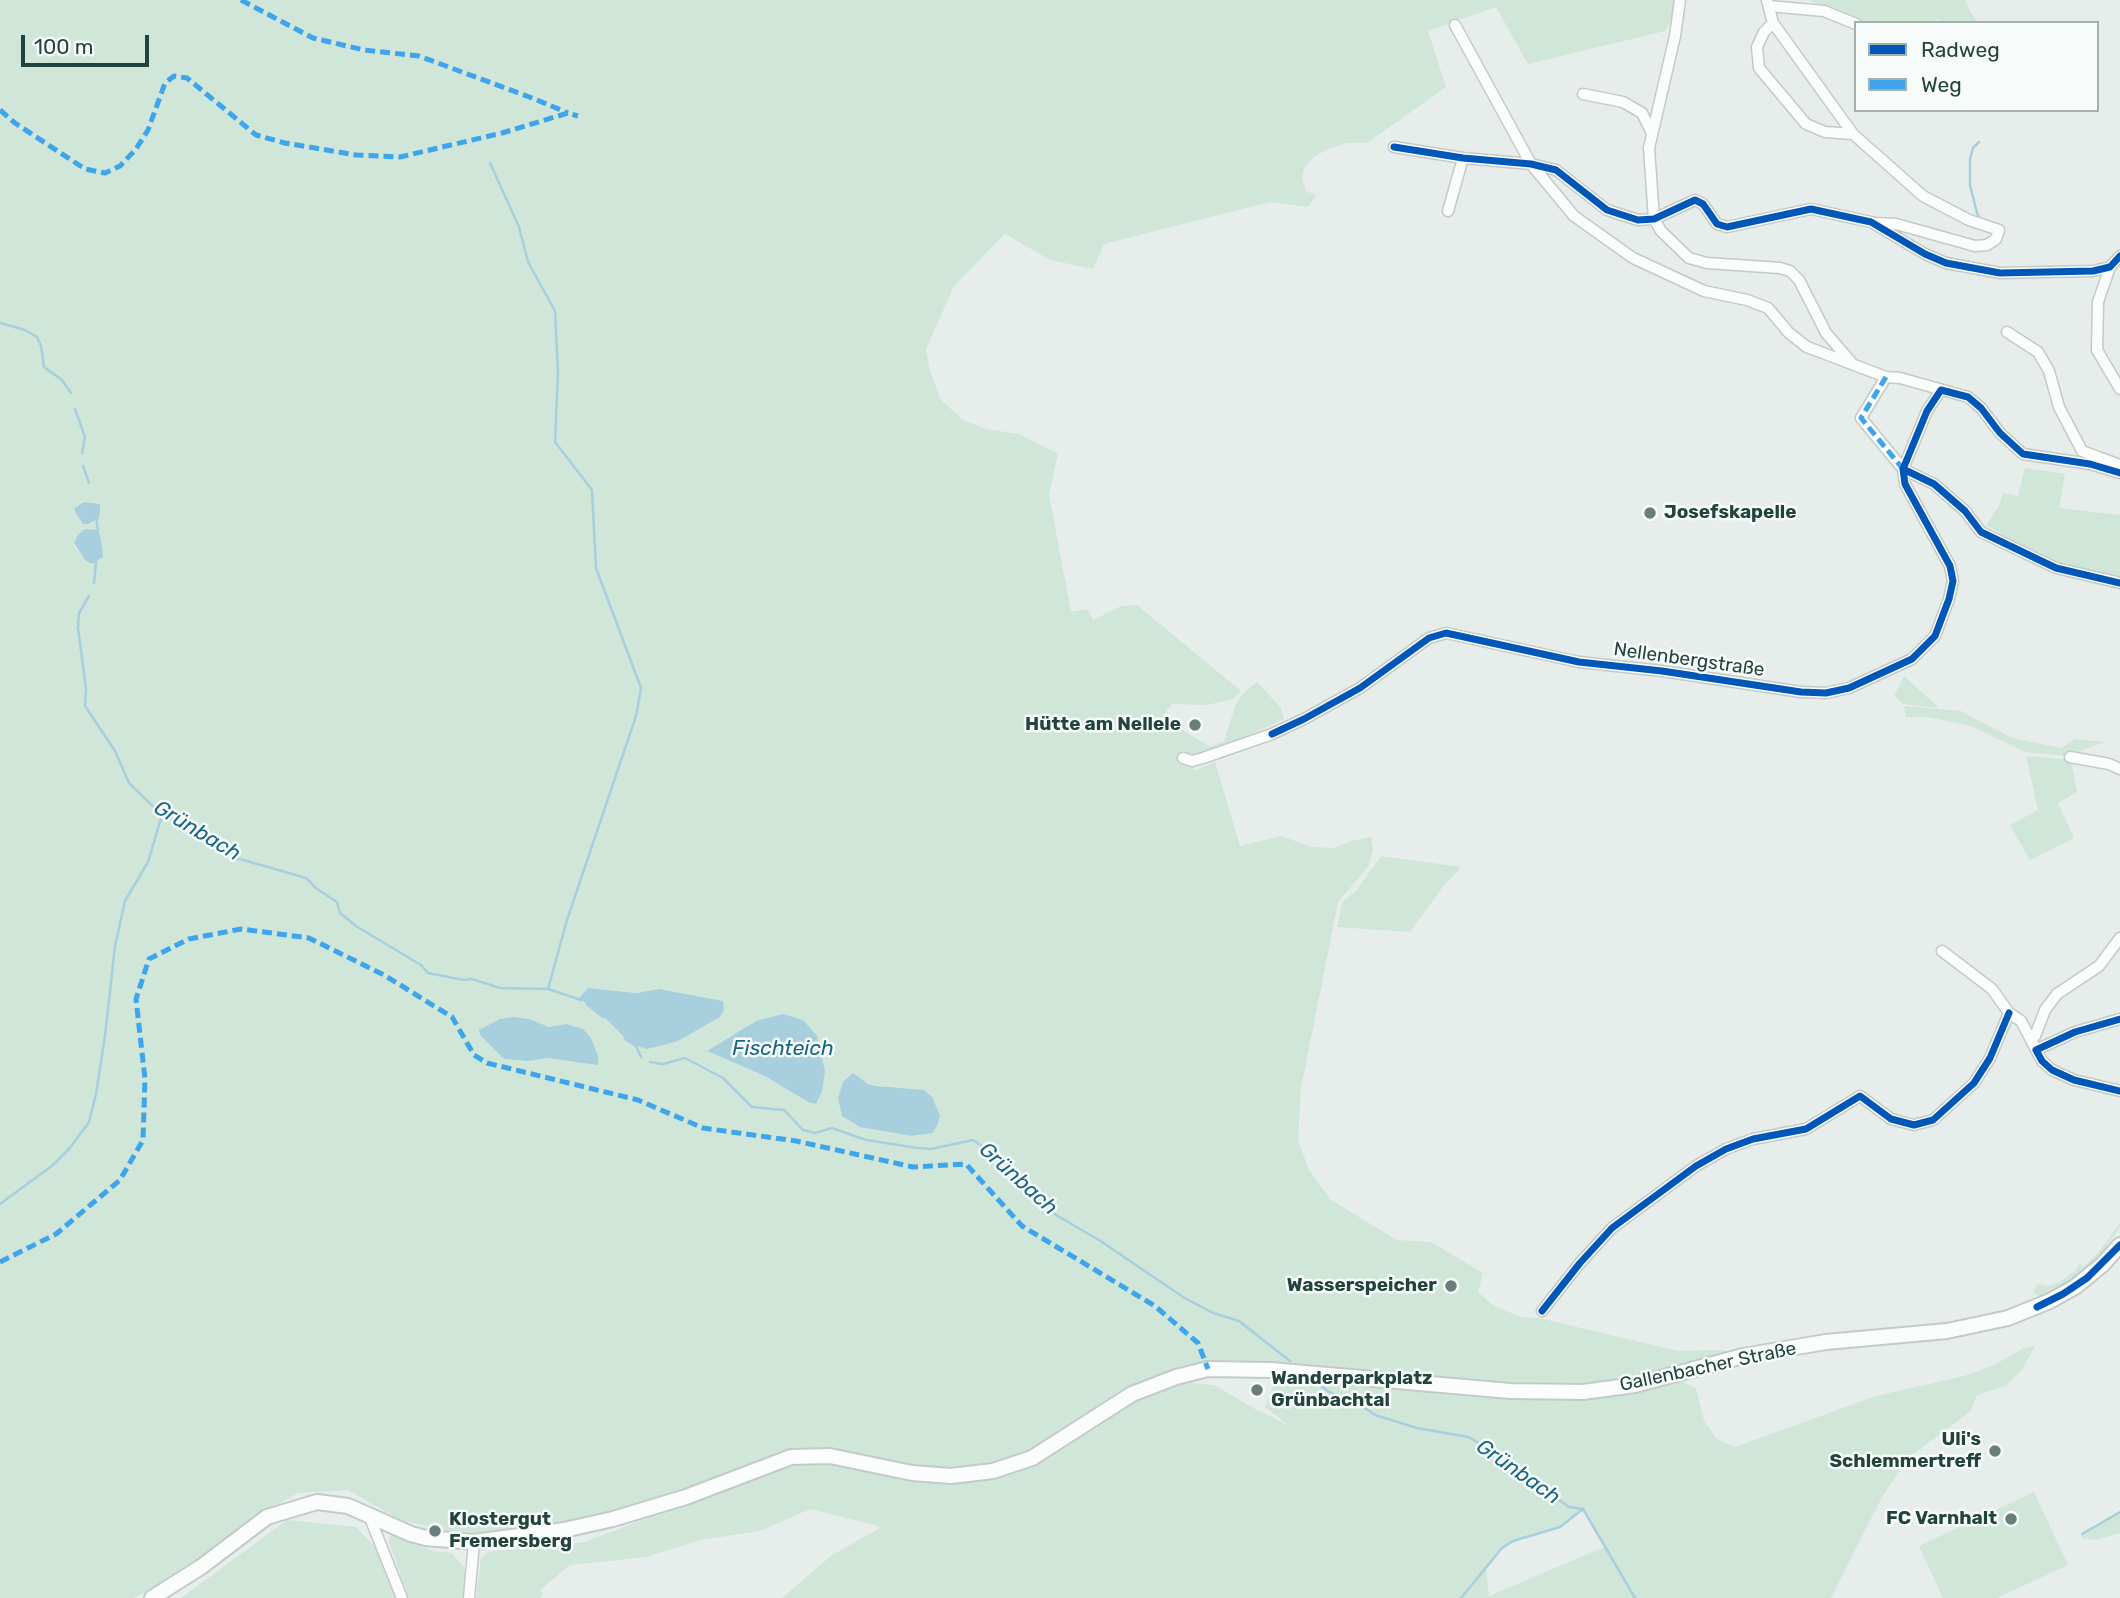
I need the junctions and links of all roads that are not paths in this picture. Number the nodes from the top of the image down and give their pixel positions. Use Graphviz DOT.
graph roads {
  1 [pos="1680,0"];
  2 [pos="1768,3"];
  3 [pos="1773,23"];
  4 [pos="1854,23"];
  5 [pos="1455,25"];
  6 [pos="1583,94"];
  7 [pos="1652,133"];
  8 [pos="1853,134"];
  9 [pos="1394,147"];
  10 [pos="1463,158"];
  11 [pos="1531,164"];
  12 [pos="1448,211"];
  13 [pos="1654,219"];
  14 [pos="1871,222"];
  15 [pos="2120,257"];
  16 [pos="2110,267"];
  17 [pos="2007,332"];
  18 [pos="1851,362"];
  19 [pos="1886,377"];
  20 [pos="2120,389"];
  21 [pos="1941,390"];
  22 [pos="2120,464"];
  23 [pos="1903,469"];
  24 [pos="2120,473"];
  25 [pos="2120,583"];
  26 [pos="2070,757"];
  27 [pos="1184,758"];
  28 [pos="2120,769"];
  29 [pos="2120,937"];
  30 [pos="1942,951"];
  31 [pos="2008,1013"];
  32 [pos="2120,1019"];
  33 [pos="2031,1039"];
  34 [pos="2036,1050"];
  35 [pos="2120,1091"];
  36 [pos="2120,1245"];
  37 [pos="1542,1311"];
  38 [pos="373,1516"];
  39 [pos="474,1542"];
  40 [pos="152,1598"];
  41 [pos="402,1598"];
  42 [pos="470,1598"];
  1 -- 7 [label="street"];
  2 -- 3 [label="street"];
  2 -- 4 [label="street"];
  3 -- 8 [label="street"];
  3 -- 8 [label="street"];
  5 -- 11 [label="street"];
  6 -- 7 [label="street"];
  7 -- 13 [label="street"];
  8 -- 14 [label="street"];
  9 -- 10 [label="street"];
  10 -- 11 [label="street"];
  10 -- 12 [label="street"];
  11 -- 13 [label="street"];
  11 -- 18 [label="street"];
  13 -- 14 [label="street"];
  13 -- 18 [label="street"];
  14 -- 16 [label="street"];
  15 -- 16 [label="street"];
  16 -- 20 [label="street"];
  17 -- 22 [label="street"];
  18 -- 19 [label="street"];
  19 -- 21 [label="street"];
  19 -- 23 [label="street"];
  21 -- 23 [label="street"];
  21 -- 24 [label="street"];
  23 -- 25 [label="street"];
  23 -- 27 [label="street, Nellenbergstraße"];
  26 -- 28 [label="street"];
  29 -- 33 [label="street"];
  30 -- 31 [label="street"];
  31 -- 33 [label="street"];
  31 -- 37 [label="street"];
  32 -- 34 [label="street"];
  33 -- 34 [label="street"];
  34 -- 35 [label="street"];
  36 -- 39 [label="main road, Gallenbacher Straße"];
  38 -- 39 [label="main road, Gallenbacher Straße"];
  38 -- 40 [label="main road, Gallenbacher Straße"];
  38 -- 41 [label="street"];
  39 -- 42 [label="street"];
}
